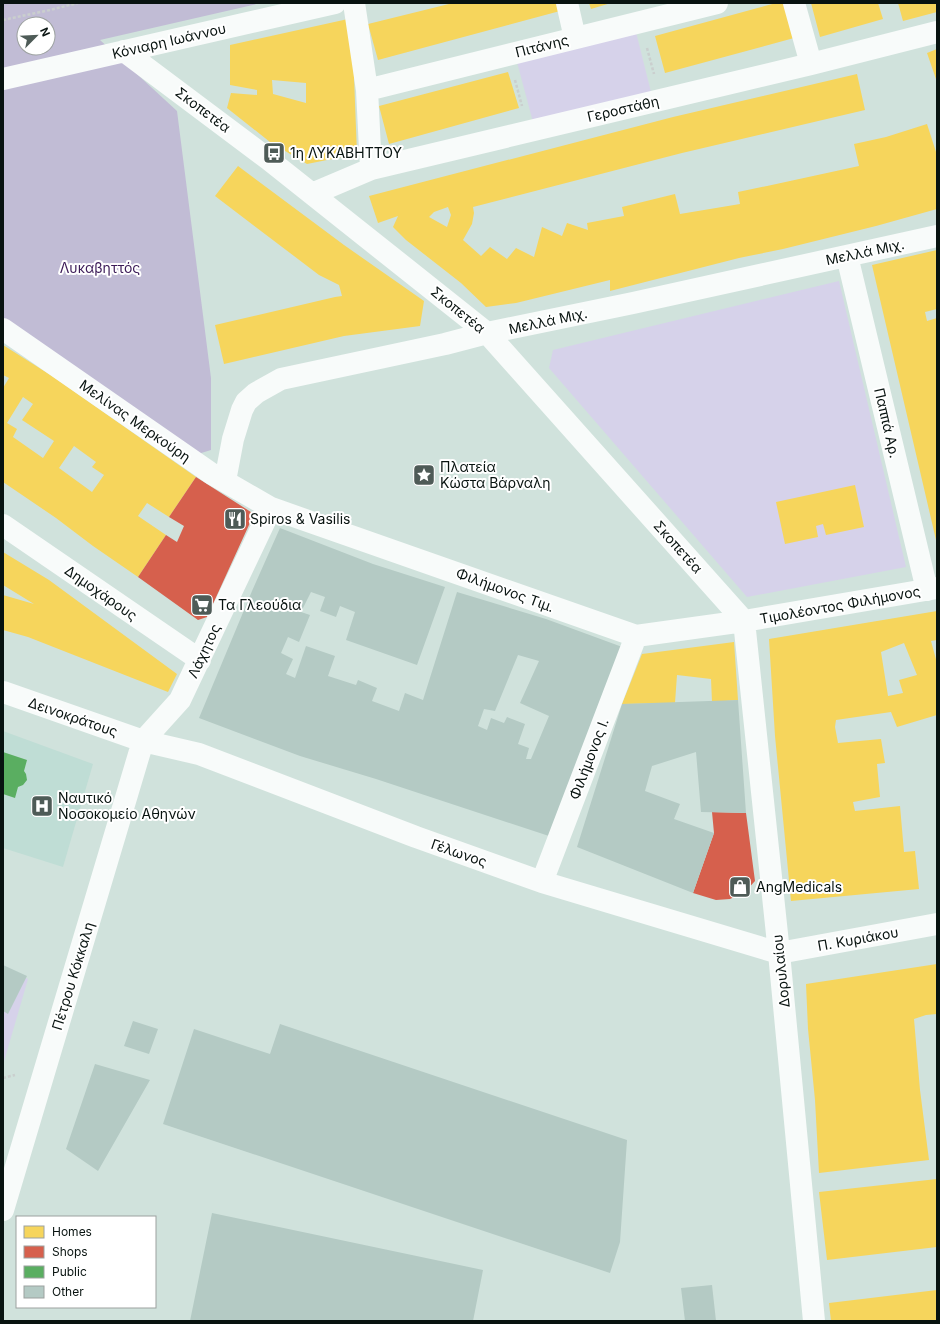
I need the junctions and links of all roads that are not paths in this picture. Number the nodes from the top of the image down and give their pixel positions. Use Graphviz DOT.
graph roads {
  1 [pos="335,3"];
  2 [pos="354,3"];
  3 [pos="567,3"];
  4 [pos="717,3"];
  5 [pos="794,3"];
  6 [pos="937,32"];
  7 [pos="575,38"];
  8 [pos="124,51"];
  9 [pos="811,64"];
  10 [pos="3,80"];
  11 [pos="367,90"];
  12 [pos="371,169"];
  13 [pos="312,194"];
  14 [pos="937,236"];
  15 [pos="847,256"];
  16 [pos="3,329"];
  17 [pos="487,333"];
  18 [pos="225,481"];
  19 [pos="271,508"];
  20 [pos="3,525"];
  21 [pos="932,589"];
  22 [pos="744,621"];
  23 [pos="636,636"];
  24 [pos="200,660"];
  25 [pos="3,692"];
  26 [pos="143,742"];
  27 [pos="542,882"];
  28 [pos="937,924"];
  29 [pos="779,953"];
  30 [pos="3,1210"];
  31 [pos="814,1321"];
  1 -- 8 [label="street, Κόνιαρη Ιωάννου"];
  2 -- 11 [label="street"];
  3 -- 7 [label="street"];
  4 -- 7 [label="street, Πιτάνης"];
  5 -- 9 [label="street"];
  6 -- 9 [label="street, Γεροστάθη"];
  7 -- 11 [label="street, Πιτάνης"];
  8 -- 10 [label="street, Κόνιαρη Ιωάννου"];
  8 -- 13 [label="street, Σκοπετέα"];
  9 -- 12 [label="street, Γεροστάθη"];
  11 -- 12 [label="street"];
  12 -- 13 [label="street, Γεροστάθη"];
  13 -- 17 [label="street, Σκοπετέα"];
  14 -- 15 [label="street, Μελλά Μιχ."];
  15 -- 17 [label="street, Μελλά Μιχ."];
  15 -- 21 [label="street, Παππά Αρ."];
  16 -- 18 [label="street, Μελίνας Μερκούρη"];
  17 -- 18 [label="street, Μελλά Μιχ."];
  17 -- 22 [label="street, Σκοπετέα"];
  18 -- 19 [label="street, Μελίνας Μερκούρη"];
  19 -- 23 [label="street, Φιλήμονος Τιμ."];
  19 -- 24 [label="street, Λάχητος"];
  20 -- 24 [label="street, Δημοχάρους"];
  21 -- 22 [label="street, Τιμoλέοντος Φιλήμονος"];
  22 -- 23 [label="street, Φιλήμονος Τιμ."];
  22 -- 29 [label="street, Δορυλαίου"];
  23 -- 27 [label="street, Φιλήμονος Ι."];
  24 -- 26 [label="street, Λάχητος"];
  25 -- 26 [label="street, Δεινοκράτους"];
  26 -- 27 [label="street, Γέλωνος"];
  26 -- 30 [label="street, Πέτρου Κόκκαλη"];
  27 -- 29 [label="street, Γέλωνος"];
  28 -- 29 [label="street, Π. Κυριάκου"];
  29 -- 31 [label="street, Δορυλαίου"];
}
